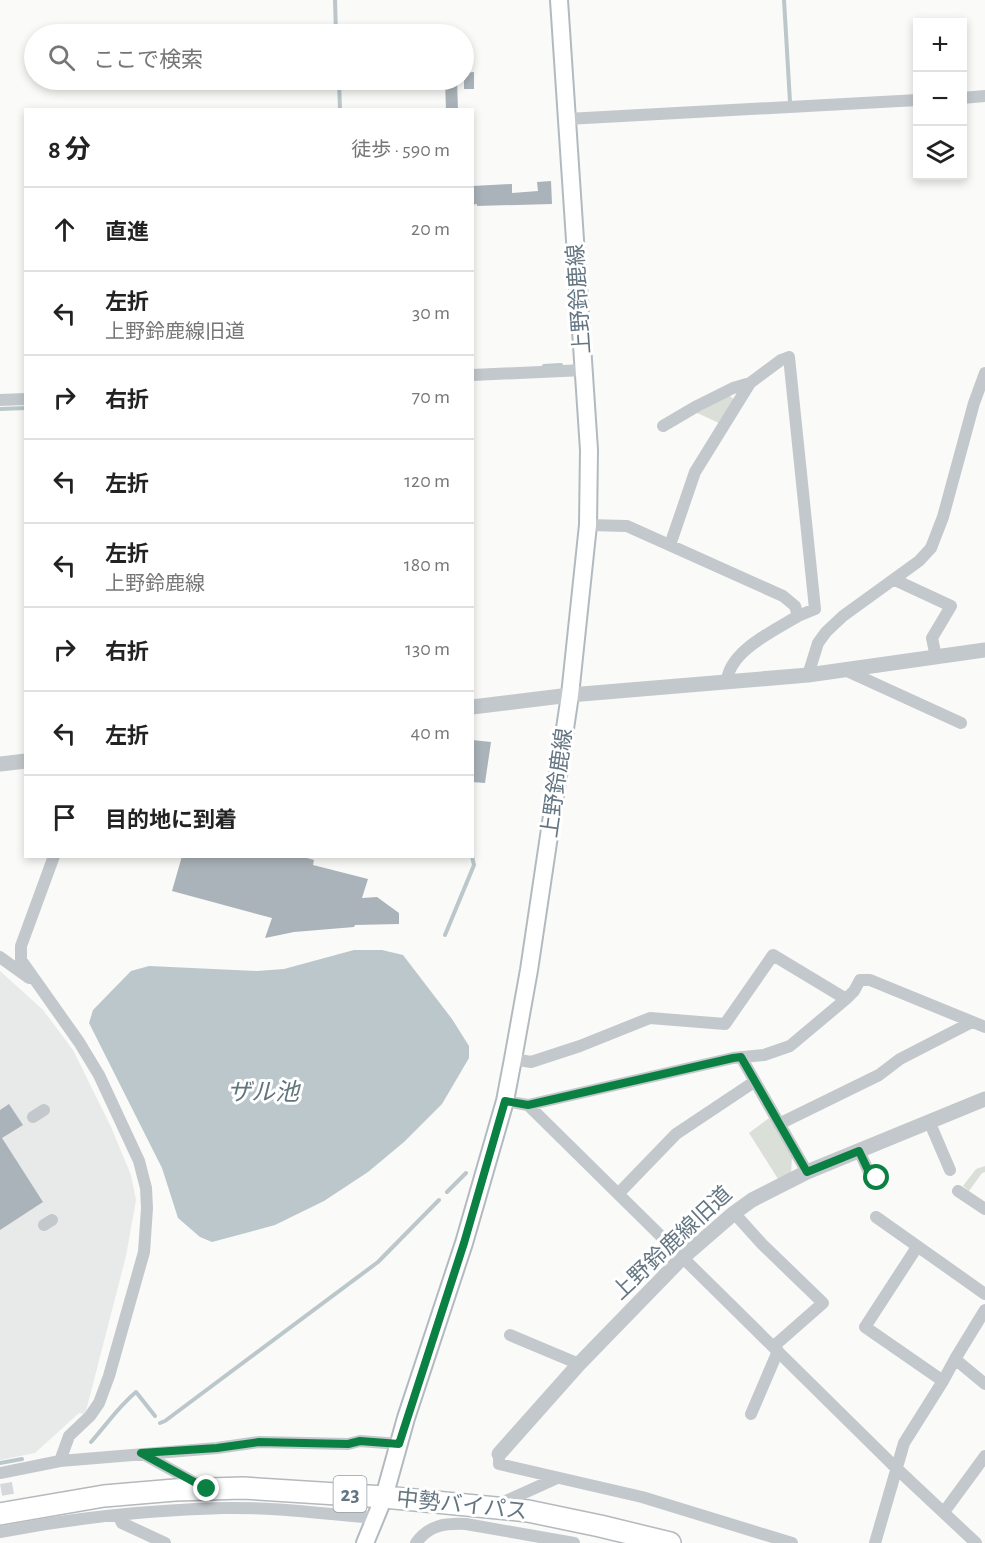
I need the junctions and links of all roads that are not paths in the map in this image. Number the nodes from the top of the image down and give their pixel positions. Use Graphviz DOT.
graph roads {
  1 [pos="559,0"];
  2 [pos="985,96"];
  3 [pos="967,98"];
  4 [pos="913,100"];
  5 [pos="567,119"];
  6 [pos="584,370"];
  7 [pos="985,373"];
  8 [pos="474,375"];
  9 [pos="750,383"];
  10 [pos="24,399"];
  11 [pos="0,400"];
  12 [pos="663,426"];
  13 [pos="588,525"];
  14 [pos="670,545"];
  15 [pos="895,580"];
  16 [pos="798,616"];
  17 [pos="985,650"];
  18 [pos="936,657"];
  19 [pos="845,670"];
  20 [pos="808,675"];
  21 [pos="728,682"];
  22 [pos="570,695"];
  23 [pos="474,707"];
  24 [pos="961,723"];
  25 [pos="24,761"];
  26 [pos="0,764"];
  27 [pos="53,858"];
  28 [pos="0,957"];
  29 [pos="35,983"];
  30 [pos="846,999"];
  31 [pos="972,1022"];
  32 [pos="985,1027"];
  33 [pos="741,1057"];
  34 [pos="513,1059"];
  35 [pos="754,1082"];
  36 [pos="985,1099"];
  37 [pos="505,1101"];
  38 [pos="528,1105"];
  39 [pos="44,1110"];
  40 [pos="33,1117"];
  41 [pos="929,1121"];
  42 [pos="779,1124"];
  43 [pos="859,1151"];
  44 [pos="950,1170"];
  45 [pos="807,1172"];
  46 [pos="877,1178"];
  47 [pos="958,1191"];
  48 [pos="618,1194"];
  49 [pos="985,1209"];
  50 [pos="734,1213"];
  51 [pos="876,1217"];
  52 [pos="917,1247"];
  53 [pos="682,1258"];
  54 [pos="985,1294"];
  55 [pos="985,1310"];
  56 [pos="510,1335"];
  57 [pos="776,1348"];
  58 [pos="955,1359"];
  59 [pos="579,1364"];
  60 [pos="943,1381"];
  61 [pos="985,1384"];
  62 [pos="751,1414"];
  63 [pos="399,1444"];
  64 [pos="141,1453"];
  65 [pos="499,1454"];
  66 [pos="985,1456"];
  67 [pos="60,1461"];
  68 [pos="896,1467"];
  69 [pos="3,1476"];
  70 [pos="557,1478"];
  71 [pos="207,1489"];
  72 [pos="384,1497"];
  73 [pos="493,1507"];
  74 [pos="944,1512"];
  75 [pos="118,1515"];
  76 [pos="375,1518"];
  77 [pos="9,1521"];
  78 [pos="0,1532"];
  79 [pos="165,1543"];
  80 [pos="365,1543"];
  81 [pos="416,1543"];
  82 [pos="574,1543"];
  83 [pos="670,1543"];
  84 [pos="792,1543"];
  85 [pos="875,1543"];
  86 [pos="976,1543"];
  1 -- 5 [label="main road, 上野鈴鹿線"];
  2 -- 3 [label="street"];
  4 -- 5 [label="street"];
  5 -- 6 [label="main road, 上野鈴鹿線"];
  6 -- 8 [label="street"];
  6 -- 13 [label="main road, 上野鈴鹿線"];
  7 -- 15 [label="street"];
  9 -- 12 [label="street"];
  9 -- 14 [label="street"];
  9 -- 16 [label="street"];
  10 -- 11 [label="street"];
  13 -- 14 [label="street"];
  13 -- 22 [label="main road, 上野鈴鹿線"];
  14 -- 16 [label="street"];
  15 -- 18 [label="street"];
  15 -- 20 [label="street"];
  16 -- 21 [label="street"];
  17 -- 18 [label="street"];
  18 -- 19 [label="street"];
  19 -- 20 [label="street"];
  19 -- 24 [label="street"];
  20 -- 21 [label="street"];
  21 -- 22 [label="street"];
  22 -- 23 [label="street"];
  22 -- 34 [label="main road, 上野鈴鹿線"];
  25 -- 26 [label="street"];
  27 -- 29 [label="street"];
  28 -- 29 [label="street"];
  29 -- 67 [label="street"];
  30 -- 31 [label="street"];
  30 -- 33 [label="street"];
  30 -- 34 [label="street"];
  31 -- 32 [label="street"];
  31 -- 42 [label="street"];
  33 -- 35 [label="street"];
  33 -- 38 [label="street"];
  34 -- 37 [label="main road, 上野鈴鹿線"];
  35 -- 42 [label="street"];
  35 -- 48 [label="street"];
  36 -- 41 [label="street, 上野鈴鹿線旧道"];
  37 -- 38 [label="street"];
  37 -- 63 [label="main road, 上野鈴鹿線"];
  38 -- 48 [label="street"];
  39 -- 40 [label="street"];
  41 -- 43 [label="street, 上野鈴鹿線旧道"];
  41 -- 44 [label="street"];
  42 -- 45 [label="street"];
  43 -- 45 [label="street, 上野鈴鹿線旧道"];
  43 -- 46 [label="street"];
  45 -- 50 [label="street, 上野鈴鹿線旧道"];
  47 -- 49 [label="street"];
  48 -- 53 [label="street"];
  50 -- 53 [label="street, 上野鈴鹿線旧道"];
  50 -- 57 [label="street"];
  51 -- 52 [label="street"];
  52 -- 54 [label="street"];
  52 -- 60 [label="street"];
  53 -- 57 [label="street"];
  53 -- 59 [label="street, 上野鈴鹿線旧道"];
  55 -- 58 [label="street"];
  56 -- 59 [label="street"];
  57 -- 62 [label="street"];
  57 -- 68 [label="street"];
  58 -- 60 [label="street"];
  58 -- 61 [label="street"];
  59 -- 65 [label="street, 上野鈴鹿線旧道"];
  60 -- 68 [label="street"];
  63 -- 64 [label="street"];
  63 -- 72 [label="main road, 上野鈴鹿線"];
  64 -- 67 [label="street"];
  64 -- 71 [label="street"];
  65 -- 70 [label="street"];
  66 -- 74 [label="street"];
  67 -- 69 [label="street"];
  68 -- 74 [label="street"];
  68 -- 85 [label="street"];
  70 -- 73 [label="street"];
  70 -- 84 [label="street"];
  71 -- 72 [label="highway, 中勢バイパス / 23"];
  71 -- 77 [label="highway, 中勢バイパス / 23"];
  72 -- 73 [label="highway, 中勢バイパス / 23"];
  72 -- 76 [label="main road, 上野鈴鹿線"];
  73 -- 83 [label="highway, 中勢バイパス / 23"];
  74 -- 86 [label="street"];
  75 -- 76 [label="street"];
  75 -- 77 [label="street"];
  75 -- 79 [label="street"];
  76 -- 80 [label="main road, 上野鈴鹿線"];
  77 -- 78 [label="street"];
  81 -- 82 [label="street"];
}
